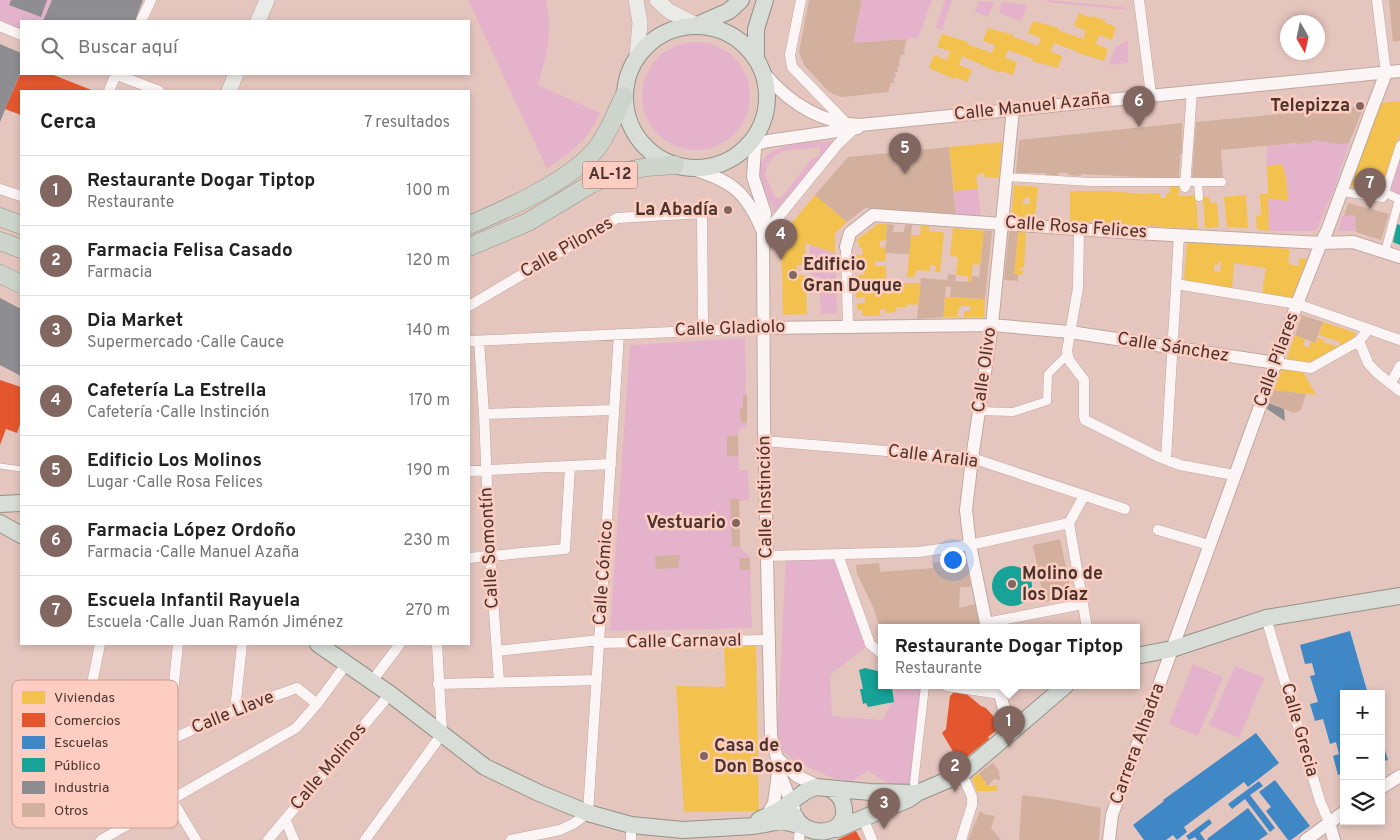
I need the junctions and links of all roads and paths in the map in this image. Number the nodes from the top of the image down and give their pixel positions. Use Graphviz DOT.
graph roads {
  1 [pos="152,0"];
  2 [pos="267,0"];
  3 [pos="636,0"];
  4 [pos="657,0"];
  5 [pos="741,0"];
  6 [pos="765,0"];
  7 [pos="801,0"];
  8 [pos="1140,0"];
  9 [pos="1378,0"];
  10 [pos="142,20"];
  11 [pos="258,20"];
  12 [pos="697,25"];
  13 [pos="0,26"];
  14 [pos="20,35"];
  15 [pos="637,56"];
  16 [pos="759,64"];
  17 [pos="1400,71"];
  18 [pos="1386,72"];
  19 [pos="116,75"];
  20 [pos="119,75"];
  21 [pos="236,75"];
  22 [pos="109,90"];
  23 [pos="156,90"];
  24 [pos="229,90"];
  25 [pos="1192,91"];
  26 [pos="624,96"];
  27 [pos="1151,96"];
  28 [pos="1013,109"];
  29 [pos="850,126"];
  30 [pos="752,142"];
  31 [pos="1400,145"];
  32 [pos="681,166"];
  33 [pos="1006,177"];
  34 [pos="1198,182"];
  35 [pos="1222,182"];
  36 [pos="1185,184"];
  37 [pos="0,189"];
  38 [pos="1342,192"];
  39 [pos="1384,193"];
  40 [pos="20,196"];
  41 [pos="1199,197"];
  42 [pos="0,217"];
  43 [pos="1001,223"];
  44 [pos="20,225"];
  45 [pos="470,225"];
  46 [pos="1079,229"];
  47 [pos="763,234"];
  48 [pos="1179,235"];
  49 [pos="0,241"];
  50 [pos="1320,242"];
  51 [pos="846,247"];
  52 [pos="470,248"];
  53 [pos="20,249"];
  54 [pos="1385,252"];
  55 [pos="1400,257"];
  56 [pos="0,274"];
  57 [pos="20,284"];
  58 [pos="1176,284"];
  59 [pos="1297,304"];
  60 [pos="470,305"];
  61 [pos="992,325"];
  62 [pos="848,326"];
  63 [pos="764,328"];
  64 [pos="703,330"];
  65 [pos="1368,330"];
  66 [pos="1070,332"];
  67 [pos="620,334"];
  68 [pos="1400,340"];
  69 [pos="474,341"];
  70 [pos="1359,341"];
  71 [pos="1172,348"];
  72 [pos="1067,355"];
  73 [pos="1276,363"];
  74 [pos="1400,366"];
  75 [pos="1391,383"];
  76 [pos="1400,391"];
  77 [pos="614,410"];
  78 [pos="979,411"];
  79 [pos="484,414"];
  80 [pos="764,441"];
  81 [pos="972,458"];
  82 [pos="1166,459"];
  83 [pos="611,464"];
  84 [pos="0,466"];
  85 [pos="570,467"];
  86 [pos="20,470"];
  87 [pos="486,470"];
  88 [pos="470,471"];
  89 [pos="1234,475"];
  90 [pos="1084,496"];
  91 [pos="20,503"];
  92 [pos="0,504"];
  93 [pos="1124,509"];
  94 [pos="0,523"];
  95 [pos="1069,523"];
  96 [pos="1158,530"];
  97 [pos="20,534"];
  98 [pos="970,544"];
  99 [pos="1209,545"];
  100 [pos="838,555"];
  101 [pos="490,556"];
  102 [pos="768,556"];
  103 [pos="470,558"];
  104 [pos="1400,596"];
  105 [pos="1083,604"];
  106 [pos="1266,618"];
  107 [pos="986,624"];
  108 [pos="995,624"];
  109 [pos="1087,624"];
  110 [pos="770,640"];
  111 [pos="599,642"];
  112 [pos="100,645"];
  113 [pos="178,645"];
  114 [pos="242,645"];
  115 [pos="399,645"];
  116 [pos="436,645"];
  117 [pos="326,646"];
  118 [pos="1172,649"];
  119 [pos="496,651"];
  120 [pos="878,651"];
  121 [pos="1140,655"];
  122 [pos="347,663"];
  123 [pos="93,680"];
  124 [pos="174,680"];
  125 [pos="597,680"];
  126 [pos="372,681"];
  127 [pos="499,682"];
  128 [pos="438,684"];
  129 [pos="925,689"];
  130 [pos="986,689"];
  131 [pos="1062,689"];
  132 [pos="999,690"];
  133 [pos="390,694"];
  134 [pos="318,704"];
  135 [pos="235,710"];
  136 [pos="1016,728"];
  137 [pos="442,734"];
  138 [pos="178,736"];
  139 [pos="778,763"];
  140 [pos="962,774"];
  141 [pos="1400,776"];
  142 [pos="1385,785"];
  143 [pos="824,787"];
  144 [pos="917,793"];
  145 [pos="178,797"];
  146 [pos="178,810"];
  147 [pos="588,813"];
  148 [pos="1340,815"];
  149 [pos="798,816"];
  150 [pos="766,817"];
  151 [pos="863,818"];
  152 [pos="285,819"];
  153 [pos="1329,822"];
  154 [pos="742,826"];
  155 [pos="122,828"];
  156 [pos="631,832"];
  157 [pos="828,834"];
  158 [pos="101,840"];
  159 [pos="196,840"];
  160 [pos="268,840"];
  161 [pos="294,840"];
  162 [pos="365,840"];
  163 [pos="511,840"];
  164 [pos="872,840"];
  165 [pos="961,840"];
  166 [pos="1109,840"];
  167 [pos="1306,840"];
  168 [pos="1334,840"];
  1 -- 10 [label="street"];
  2 -- 11 [label="main road"];
  3 -- 15 [label="main road"];
  4 -- 12 [label="main road"];
  5 -- 12 [label="main road"];
  6 -- 16 [label="main road"];
  7 -- 29 [label="street"];
  8 -- 27 [label="street"];
  9 -- 18 [label="street"];
  12 -- 15 [label="main road"];
  12 -- 16 [label="main road"];
  13 -- 14 [label="street"];
  15 -- 26 [label="main road"];
  16 -- 29 [label="street, Calle Manuel Azaña"];
  16 -- 30 [label="main road"];
  17 -- 18 [label="street, Calle Manuel Azaña"];
  18 -- 25 [label="street, Calle Manuel Azaña"];
  18 -- 38 [label="street, Calle Pilares"];
  19 -- 22 [label="street"];
  20 -- 23 [label="street"];
  21 -- 24 [label="main road"];
  25 -- 27 [label="street, Calle Manuel Azaña"];
  25 -- 36 [label="street"];
  26 -- 32 [label="main road"];
  26 -- 45 [label="highway, AL-12"];
  27 -- 28 [label="street, Calle Manuel Azaña"];
  28 -- 29 [label="street, Calle Manuel Azaña"];
  28 -- 33 [label="street, Calle Olivo"];
  29 -- 30 [label="street, Calle Manuel Azaña"];
  29 -- 47 [label="street"];
  30 -- 32 [label="main road"];
  30 -- 47 [label="street, Calle Instinción"];
  31 -- 39 [label="street"];
  32 -- 47 [label="street, Calle Instinción"];
  32 -- 52 [label="highway, AL-12"];
  33 -- 36 [label="street"];
  33 -- 43 [label="street, Calle Olivo"];
  34 -- 35 [label="street"];
  34 -- 36 [label="street"];
  34 -- 41 [label="street"];
  37 -- 40 [label="street"];
  38 -- 39 [label="street"];
  38 -- 50 [label="street, Calle Pilares"];
  39 -- 54 [label="street"];
  42 -- 44 [label="highway"];
  43 -- 46 [label="street, Calle Rosa Felices"];
  43 -- 51 [label="street, Calle Rosa Felices"];
  43 -- 61 [label="street, Calle Olivo"];
  46 -- 48 [label="street, Calle Rosa Felices"];
  46 -- 66 [label="street"];
  47 -- 63 [label="street, Calle Instinción"];
  48 -- 50 [label="street, Calle Rosa Felices"];
  48 -- 58 [label="street"];
  49 -- 53 [label="highway"];
  50 -- 54 [label="street, Calle Rosa Felices"];
  50 -- 59 [label="street, Calle Pilares"];
  51 -- 62 [label="street, Calle Rosa Felices"];
  54 -- 55 [label="street, Calle Rosa Felices"];
  56 -- 57 [label="highway"];
  58 -- 59 [label="street"];
  58 -- 71 [label="street"];
  59 -- 65 [label="street"];
  59 -- 73 [label="street, Calle Pilares"];
  60 -- 64 [label="street, Calle Pilones"];
  61 -- 62 [label="street, Calle Gladiolo"];
  61 -- 66 [label="street, Calle Sánchez"];
  61 -- 78 [label="street, Calle Olivo"];
  62 -- 63 [label="street, Calle Gladiolo"];
  63 -- 64 [label="street, Calle Gladiolo"];
  63 -- 80 [label="street, Calle Instinción"];
  64 -- 67 [label="street, Calle Gladiolo"];
  65 -- 68 [label="street"];
  65 -- 70 [label="street"];
  66 -- 71 [label="street, Calle Sánchez"];
  66 -- 72 [label="street"];
  67 -- 69 [label="street, Calle Gladiolo"];
  67 -- 77 [label="street, Calle Cómico"];
  69 -- 79 [label="street, Calle Somontín"];
  70 -- 73 [label="street"];
  70 -- 75 [label="street"];
  71 -- 73 [label="street, Calle Sánchez"];
  71 -- 82 [label="street"];
  72 -- 78 [label="street"];
  72 -- 82 [label="street"];
  73 -- 89 [label="street, Calle Pilares"];
  74 -- 75 [label="street"];
  75 -- 76 [label="street"];
  77 -- 79 [label="street"];
  77 -- 83 [label="street, Calle Cómico"];
  78 -- 81 [label="street, Calle Olivo"];
  79 -- 87 [label="street, Calle Somontín"];
  80 -- 81 [label="street, Calle Aralia"];
  80 -- 102 [label="street, Calle Instinción"];
  81 -- 90 [label="street, Calle Aralia"];
  81 -- 98 [label="street, Calle Olivo"];
  82 -- 89 [label="street"];
  83 -- 85 [label="street"];
  83 -- 111 [label="street, Calle Cómico"];
  84 -- 86 [label="lane"];
  85 -- 87 [label="street"];
  85 -- 101 [label="street"];
  87 -- 88 [label="street"];
  87 -- 101 [label="street, Calle Somontín"];
  89 -- 99 [label="street, Calle Pilares"];
  90 -- 93 [label="street, Calle Aralia"];
  90 -- 95 [label="street"];
  91 -- 92 [label="main road"];
  94 -- 97 [label="main road"];
  95 -- 98 [label="street"];
  95 -- 105 [label="street"];
  96 -- 99 [label="street"];
  98 -- 100 [label="street"];
  98 -- 107 [label="street, Calle Olivo"];
  99 -- 118 [label="street, Calle Pilares"];
  100 -- 102 [label="street"];
  100 -- 120 [label="street"];
  101 -- 103 [label="street"];
  101 -- 119 [label="street, Calle Somontín"];
  102 -- 110 [label="street, Calle Instinción"];
  104 -- 106 [label="main road"];
  105 -- 108 [label="street"];
  105 -- 109 [label="street"];
  106 -- 118 [label="main road"];
  106 -- 153 [label="street, Calle Grecia"];
  110 -- 111 [label="street, Calle Carnaval"];
  110 -- 139 [label="street, Calle Instinción"];
  111 -- 119 [label="street, Calle Carnaval"];
  111 -- 125 [label="street, Calle Cómico"];
  112 -- 123 [label="street"];
  113 -- 124 [label="street"];
  114 -- 135 [label="street"];
  115 -- 126 [label="street"];
  116 -- 128 [label="street"];
  117 -- 122 [label="main road"];
  118 -- 121 [label="main road"];
  118 -- 166 [label="street, Carrera Alhadra"];
  119 -- 127 [label="street, Calle Somontín"];
  122 -- 126 [label="main road"];
  122 -- 134 [label="street"];
  125 -- 127 [label="street"];
  125 -- 147 [label="street, Calle Cómico"];
  126 -- 133 [label="main road"];
  127 -- 128 [label="street"];
  128 -- 137 [label="street"];
  129 -- 144 [label="street"];
  130 -- 132 [label="street"];
  131 -- 136 [label="main road"];
  132 -- 136 [label="street"];
  133 -- 137 [label="main road"];
  133 -- 152 [label="street, Calle Molinos"];
  134 -- 135 [label="street, Calle Llave"];
  134 -- 145 [label="street"];
  135 -- 138 [label="street, Calle Llave"];
  136 -- 140 [label="main road"];
  137 -- 147 [label="main road"];
  137 -- 162 [label="street"];
  139 -- 143 [label="street"];
  139 -- 149 [label="street, Calle Instinción"];
  139 -- 150 [label="street, Calle Instinción"];
  140 -- 144 [label="main road"];
  140 -- 165 [label="street"];
  141 -- 142 [label="street"];
  143 -- 144 [label="main road"];
  143 -- 149 [label="main road"];
  143 -- 157 [label="main road"];
  144 -- 151 [label="main road"];
  146 -- 159 [label="street"];
  147 -- 156 [label="main road"];
  147 -- 163 [label="street"];
  148 -- 153 [label="street"];
  149 -- 150 [label="main road"];
  149 -- 154 [label="main road"];
  149 -- 157 [label="main road"];
  150 -- 154 [label="main road"];
  151 -- 157 [label="main road"];
  151 -- 164 [label="street"];
  152 -- 160 [label="street, Calle Molinos"];
  152 -- 161 [label="street"];
  153 -- 167 [label="street"];
  153 -- 168 [label="street, Calle Grecia"];
  154 -- 156 [label="main road"];
  155 -- 158 [label="street"];
}
